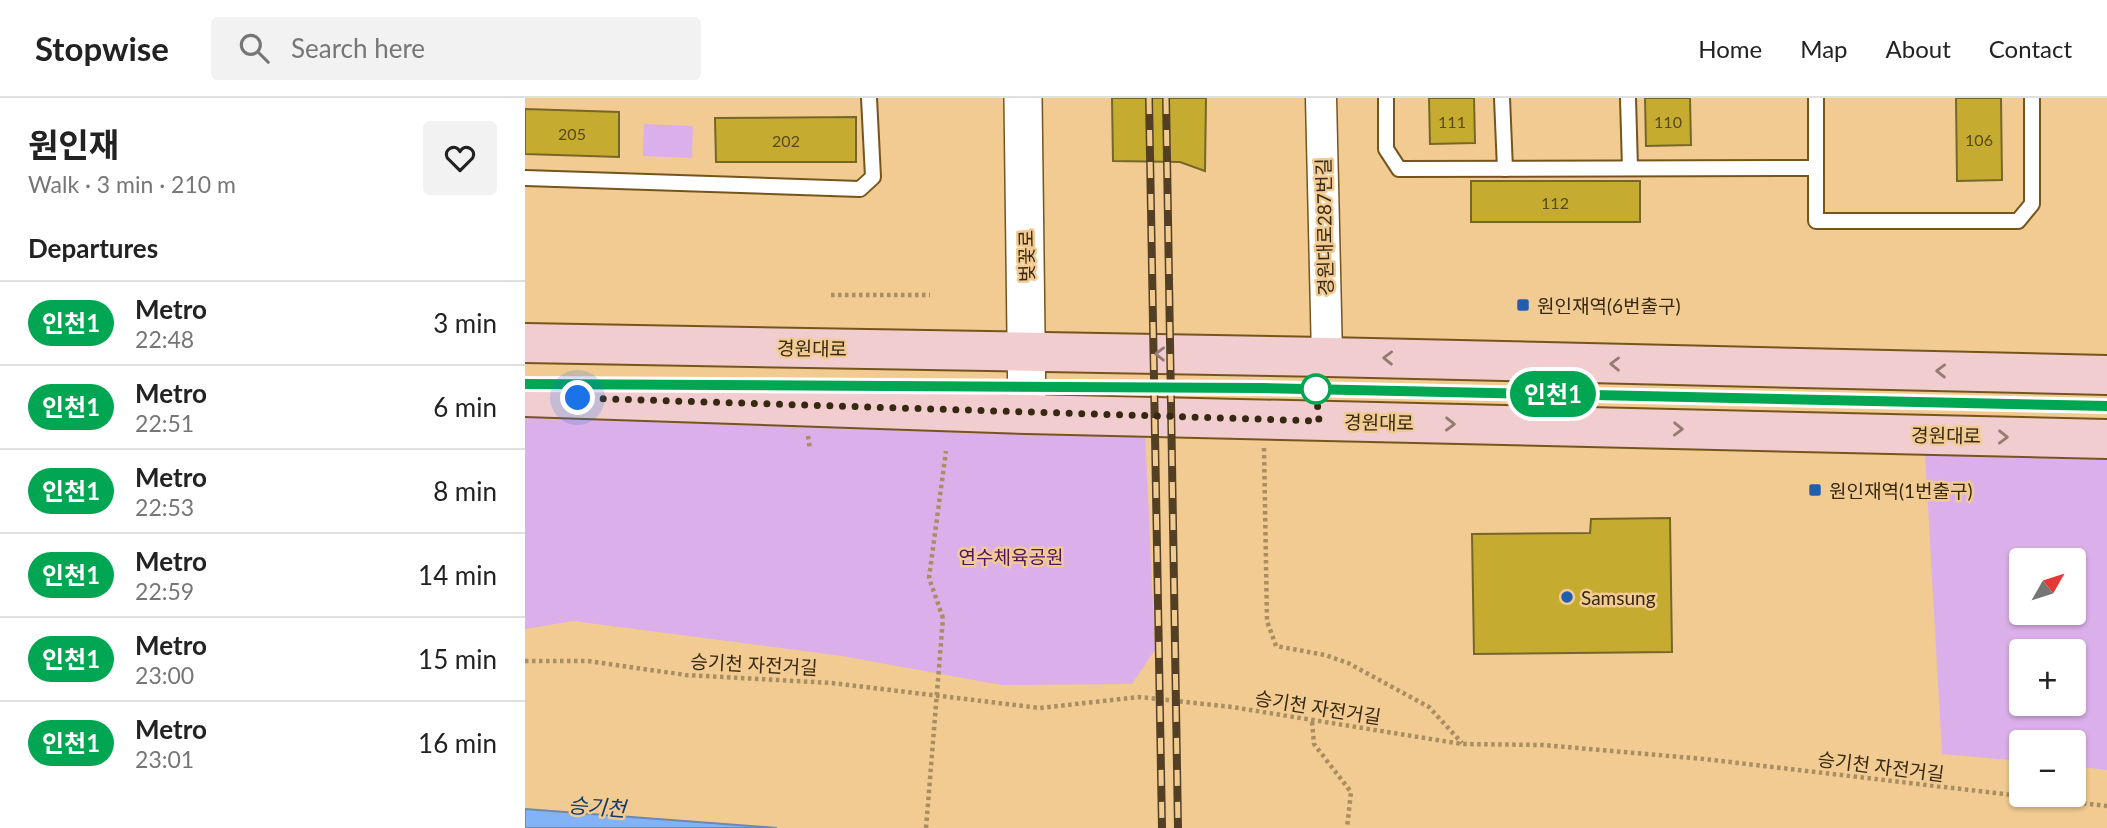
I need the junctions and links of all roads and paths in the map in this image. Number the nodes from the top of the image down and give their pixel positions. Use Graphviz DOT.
graph roads {
  1 [pos="869,98"];
  2 [pos="1023,98"];
  3 [pos="1321,98"];
  4 [pos="1386,98"];
  5 [pos="1502,98"];
  6 [pos="1628,98"];
  7 [pos="1816,98"];
  8 [pos="2032,98"];
  9 [pos="1630,168"];
  10 [pos="1816,168"];
  11 [pos="1505,169"];
  12 [pos="525,178"];
  13 [pos="831,295"];
  14 [pos="930,295"];
  15 [pos="525,343"];
  16 [pos="1027,352"];
  17 [pos="1327,357"];
  18 [pos="2107,375"];
  19 [pos="525,397"];
  20 [pos="1027,414"];
  21 [pos="1264,419"];
  22 [pos="2107,439"];
  23 [pos="946,451"];
  24 [pos="525,661"];
  25 [pos="1312,722"];
  26 [pos="1462,744"];
  27 [pos="2107,806"];
  28 [pos="926,828"];
  29 [pos="1347,828"];
  1 -- 12 [label="lane"];
  2 -- 16 [label="street, 벚꽃로"];
  3 -- 17 [label="street, 경원대로287번길"];
  4 -- 11 [label="lane"];
  5 -- 11 [label="lane"];
  6 -- 9 [label="lane"];
  7 -- 10 [label="lane"];
  8 -- 10 [label="lane"];
  9 -- 10 [label="lane"];
  9 -- 11 [label="lane"];
  13 -- 14 [label="path"];
  15 -- 16 [label="main road, 경원대로"];
  17 -- 16 [label="main road, 경원대로, one-way"];
  16 -- 20 [label="street, 벚꽃로"];
  18 -- 17 [label="main road, 경원대로, one-way"];
  19 -- 20 [label="main road, 경원대로"];
  20 -- 21 [label="main road, 경원대로"];
  21 -- 22 [label="main road, 경원대로, one-way"];
  21 -- 26 [label="path"];
  23 -- 28 [label="path, bridge"];
  24 -- 25 [label="path, 승기천 자전거길"];
  25 -- 26 [label="path, 승기천 자전거길"];
  25 -- 29 [label="path"];
  26 -- 27 [label="path, 승기천 자전거길"];
}
